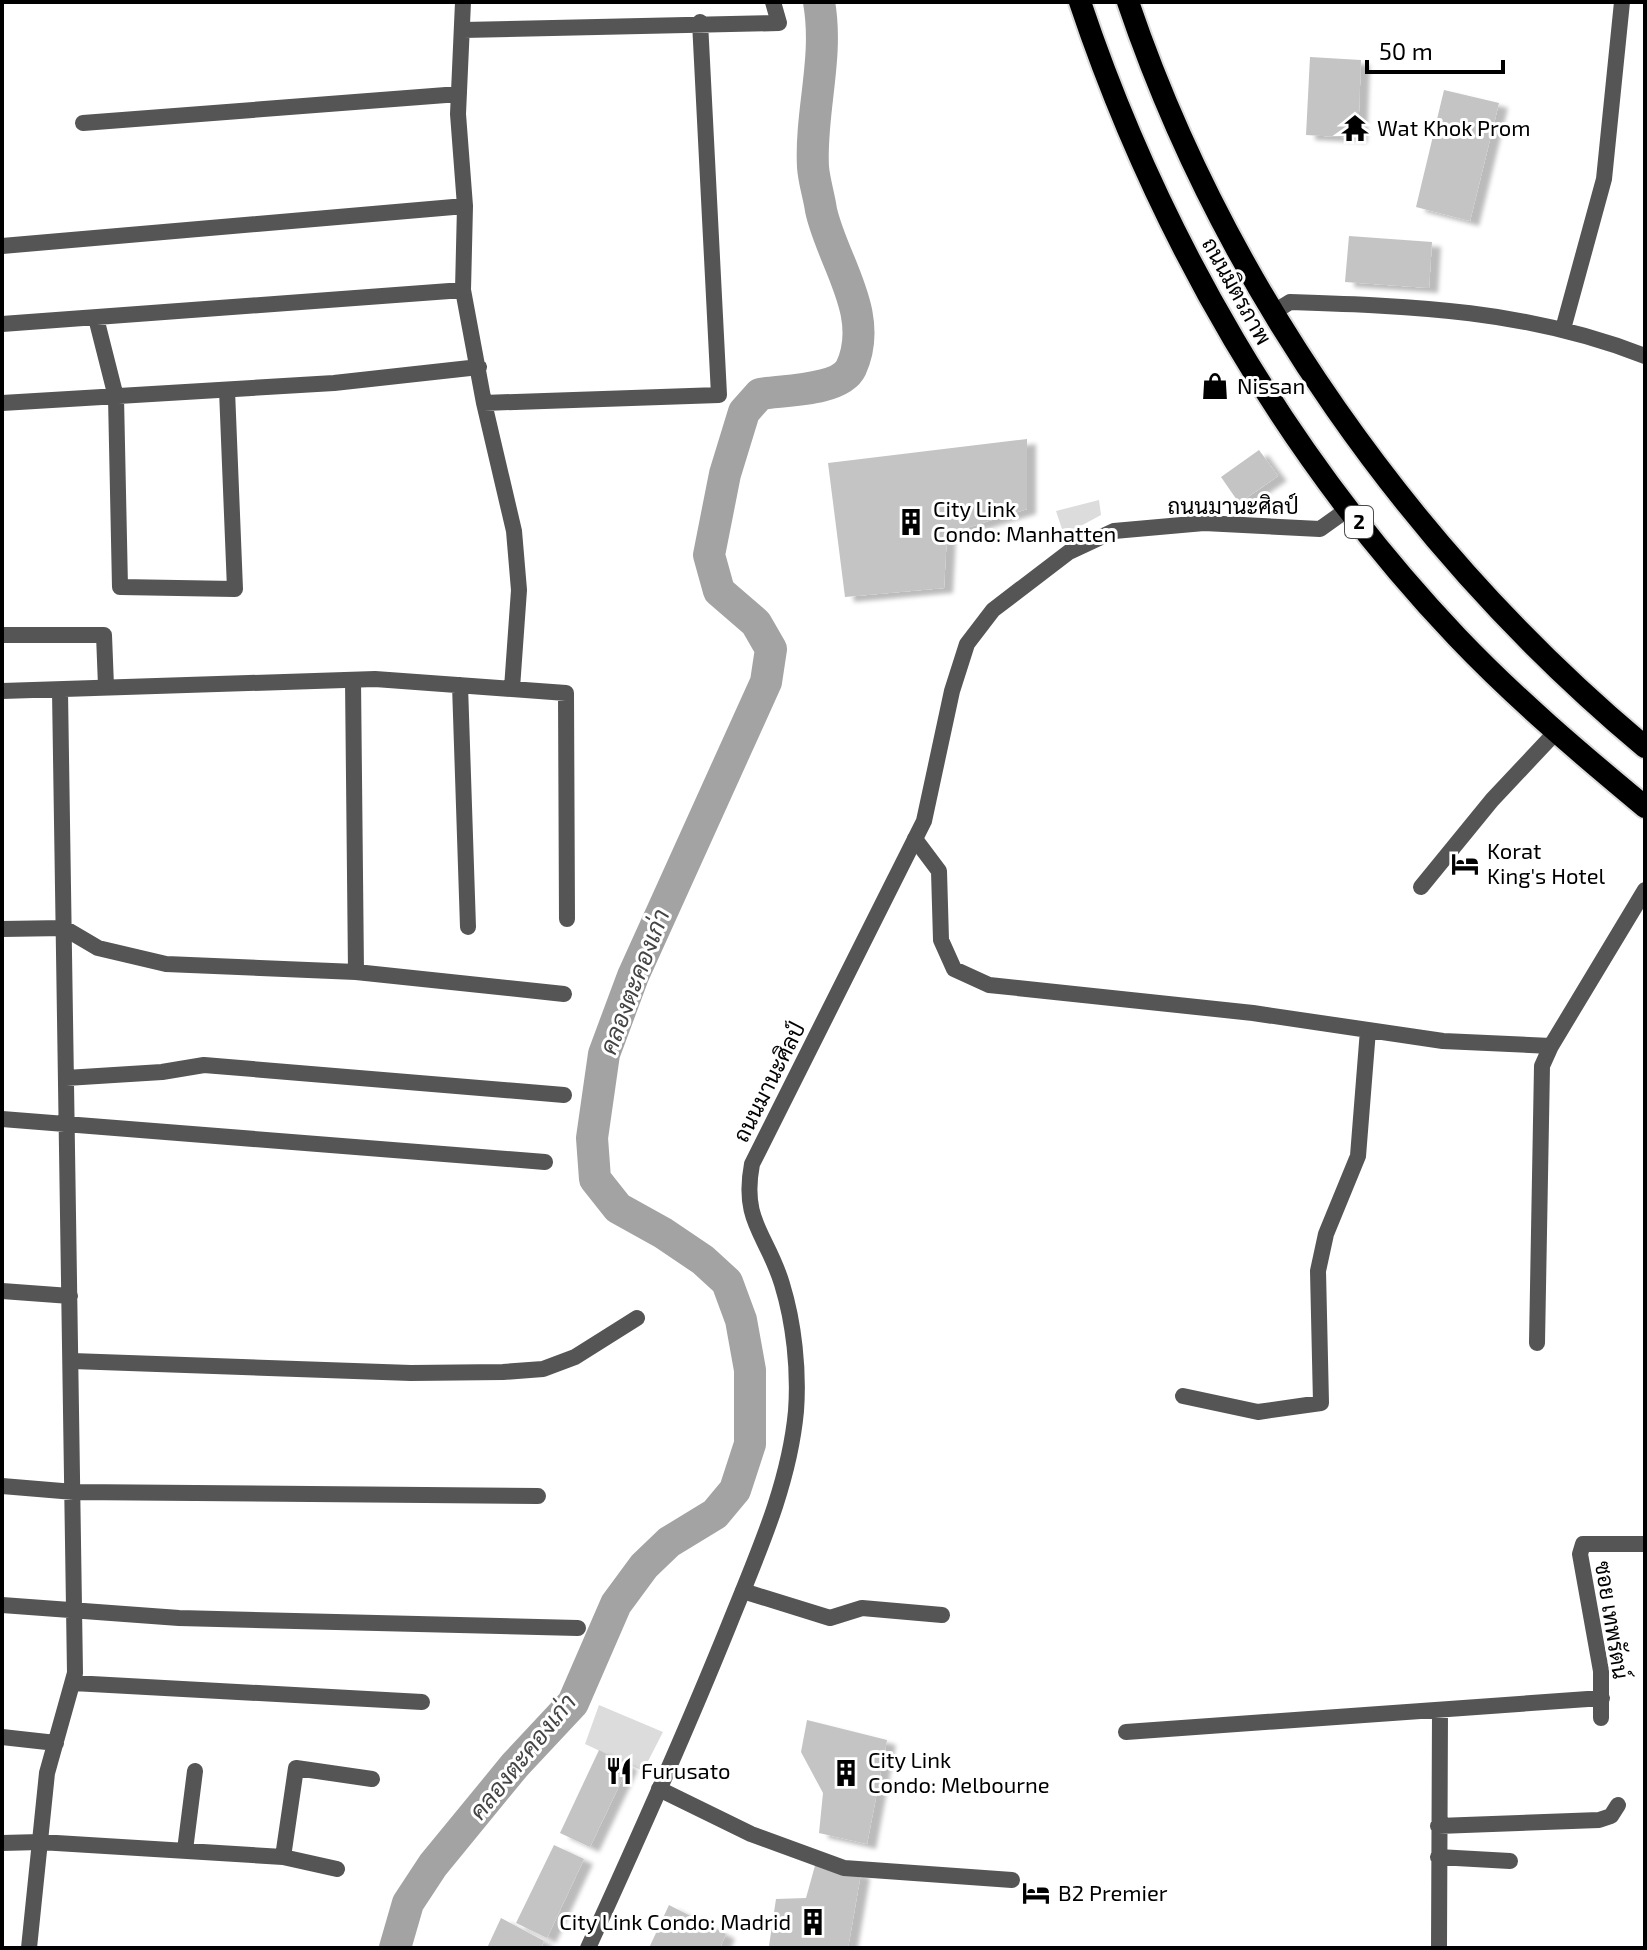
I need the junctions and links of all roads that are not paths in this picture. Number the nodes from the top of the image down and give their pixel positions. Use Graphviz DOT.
graph roads {
  1 [pos="463,2"];
  2 [pos="773,2"];
  3 [pos="1080,2"];
  4 [pos="1128,2"];
  5 [pos="1622,2"];
  6 [pos="700,22"];
  7 [pos="463,30"];
  8 [pos="459,94"];
  9 [pos="83,123"];
  10 [pos="465,206"];
  11 [pos="2,246"];
  12 [pos="463,290"];
  13 [pos="1274,312"];
  14 [pos="96,318"];
  15 [pos="2,324"];
  16 [pos="1563,329"];
  17 [pos="1645,356"];
  18 [pos="479,367"];
  19 [pos="227,390"];
  20 [pos="116,397"];
  21 [pos="2,403"];
  22 [pos="484,403"];
  23 [pos="1348,509"];
  24 [pos="2,635"];
  25 [pos="353,680"];
  26 [pos="460,685"];
  27 [pos="106,686"];
  28 [pos="512,688"];
  29 [pos="2,691"];
  30 [pos="60,691"];
  31 [pos="1555,733"];
  32 [pos="1645,747"];
  33 [pos="1645,807"];
  34 [pos="915,839"];
  35 [pos="1421,887"];
  36 [pos="1645,890"];
  37 [pos="567,919"];
  38 [pos="468,927"];
  39 [pos="64,928"];
  40 [pos="2,929"];
  41 [pos="356,972"];
  42 [pos="564,994"];
  43 [pos="1368,1030"];
  44 [pos="1551,1046"];
  45 [pos="66,1078"];
  46 [pos="564,1095"];
  47 [pos="2,1119"];
  48 [pos="67,1123"];
  49 [pos="545,1162"];
  50 [pos="2,1291"];
  51 [pos="70,1296"];
  52 [pos="637,1318"];
  53 [pos="1537,1343"];
  54 [pos="72,1361"];
  55 [pos="1183,1396"];
  56 [pos="2,1486"];
  57 [pos="74,1492"];
  58 [pos="538,1496"];
  59 [pos="1645,1544"];
  60 [pos="743,1591"];
  61 [pos="2,1605"];
  62 [pos="75,1608"];
  63 [pos="942,1615"];
  64 [pos="578,1628"];
  65 [pos="73,1683"];
  66 [pos="1602,1698"];
  67 [pos="422,1702"];
  68 [pos="1440,1712"];
  69 [pos="1601,1718"];
  70 [pos="1126,1732"];
  71 [pos="2,1737"];
  72 [pos="56,1743"];
  73 [pos="195,1771"];
  74 [pos="372,1779"];
  75 [pos="659,1789"];
  76 [pos="1618,1805"];
  77 [pos="1438,1826"];
  78 [pos="40,1842"];
  79 [pos="2,1843"];
  80 [pos="185,1850"];
  81 [pos="283,1857"];
  82 [pos="1438,1857"];
  83 [pos="1510,1861"];
  84 [pos="337,1869"];
  85 [pos="1012,1880"];
  86 [pos="29,1948"];
  87 [pos="588,1948"];
  88 [pos="1439,1948"];
  1 -- 7 [label="street"];
  2 -- 6 [label="street"];
  3 -- 23 [label="highway, ถนนมิตรภาพ / 2"];
  4 -- 13 [label="highway, ถนนมิตรภาพ / 2"];
  5 -- 16 [label="street"];
  6 -- 7 [label="street"];
  6 -- 22 [label="street"];
  7 -- 8 [label="street"];
  8 -- 9 [label="street"];
  8 -- 10 [label="street"];
  10 -- 11 [label="street"];
  10 -- 12 [label="street"];
  12 -- 14 [label="street"];
  12 -- 18 [label="street"];
  13 -- 16 [label="street"];
  13 -- 32 [label="highway, ถนนมิตรภาพ / 2"];
  14 -- 15 [label="street"];
  14 -- 20 [label="street"];
  16 -- 17 [label="street"];
  18 -- 19 [label="street"];
  18 -- 22 [label="street"];
  19 -- 20 [label="street"];
  19 -- 20 [label="street"];
  20 -- 21 [label="street"];
  22 -- 28 [label="street"];
  23 -- 31 [label="highway, ถนนมิตรภาพ / 2"];
  23 -- 34 [label="street, ถนนมานะศิลป์"];
  24 -- 27 [label="street"];
  25 -- 26 [label="street"];
  25 -- 27 [label="street"];
  25 -- 41 [label="street"];
  26 -- 28 [label="street"];
  26 -- 38 [label="street"];
  27 -- 30 [label="street"];
  28 -- 37 [label="street"];
  29 -- 30 [label="street"];
  30 -- 39 [label="street"];
  31 -- 33 [label="highway, ถนนมิตรภาพ / 2"];
  31 -- 35 [label="street"];
  34 -- 43 [label="street"];
  34 -- 60 [label="street, ถนนมานะศิลป์"];
  36 -- 44 [label="street"];
  39 -- 40 [label="street"];
  39 -- 41 [label="street"];
  39 -- 45 [label="street"];
  41 -- 42 [label="street"];
  43 -- 44 [label="street"];
  43 -- 55 [label="street"];
  44 -- 53 [label="street"];
  45 -- 46 [label="street"];
  45 -- 48 [label="street"];
  47 -- 48 [label="street"];
  48 -- 49 [label="street"];
  48 -- 51 [label="street"];
  50 -- 51 [label="street"];
  51 -- 54 [label="street"];
  52 -- 54 [label="street"];
  54 -- 57 [label="street"];
  56 -- 57 [label="street"];
  57 -- 58 [label="street"];
  57 -- 62 [label="street"];
  59 -- 66 [label="street, ซอย เทพรัตน์"];
  60 -- 63 [label="street"];
  60 -- 75 [label="street, ถนนมานะศิลป์"];
  61 -- 62 [label="street"];
  62 -- 64 [label="street"];
  62 -- 65 [label="street"];
  65 -- 67 [label="street"];
  65 -- 72 [label="street"];
  66 -- 68 [label="street"];
  66 -- 69 [label="street, ซอย เทพรัตน์"];
  68 -- 70 [label="street"];
  68 -- 77 [label="street"];
  71 -- 72 [label="street"];
  72 -- 78 [label="street"];
  73 -- 80 [label="street"];
  74 -- 81 [label="street"];
  75 -- 85 [label="street"];
  75 -- 87 [label="street, ถนนมานะศิลป์"];
  76 -- 77 [label="street"];
  77 -- 82 [label="street"];
  78 -- 79 [label="street"];
  78 -- 80 [label="street"];
  78 -- 86 [label="street"];
  80 -- 81 [label="street"];
  81 -- 84 [label="street"];
  82 -- 83 [label="street"];
  82 -- 88 [label="street"];
}
